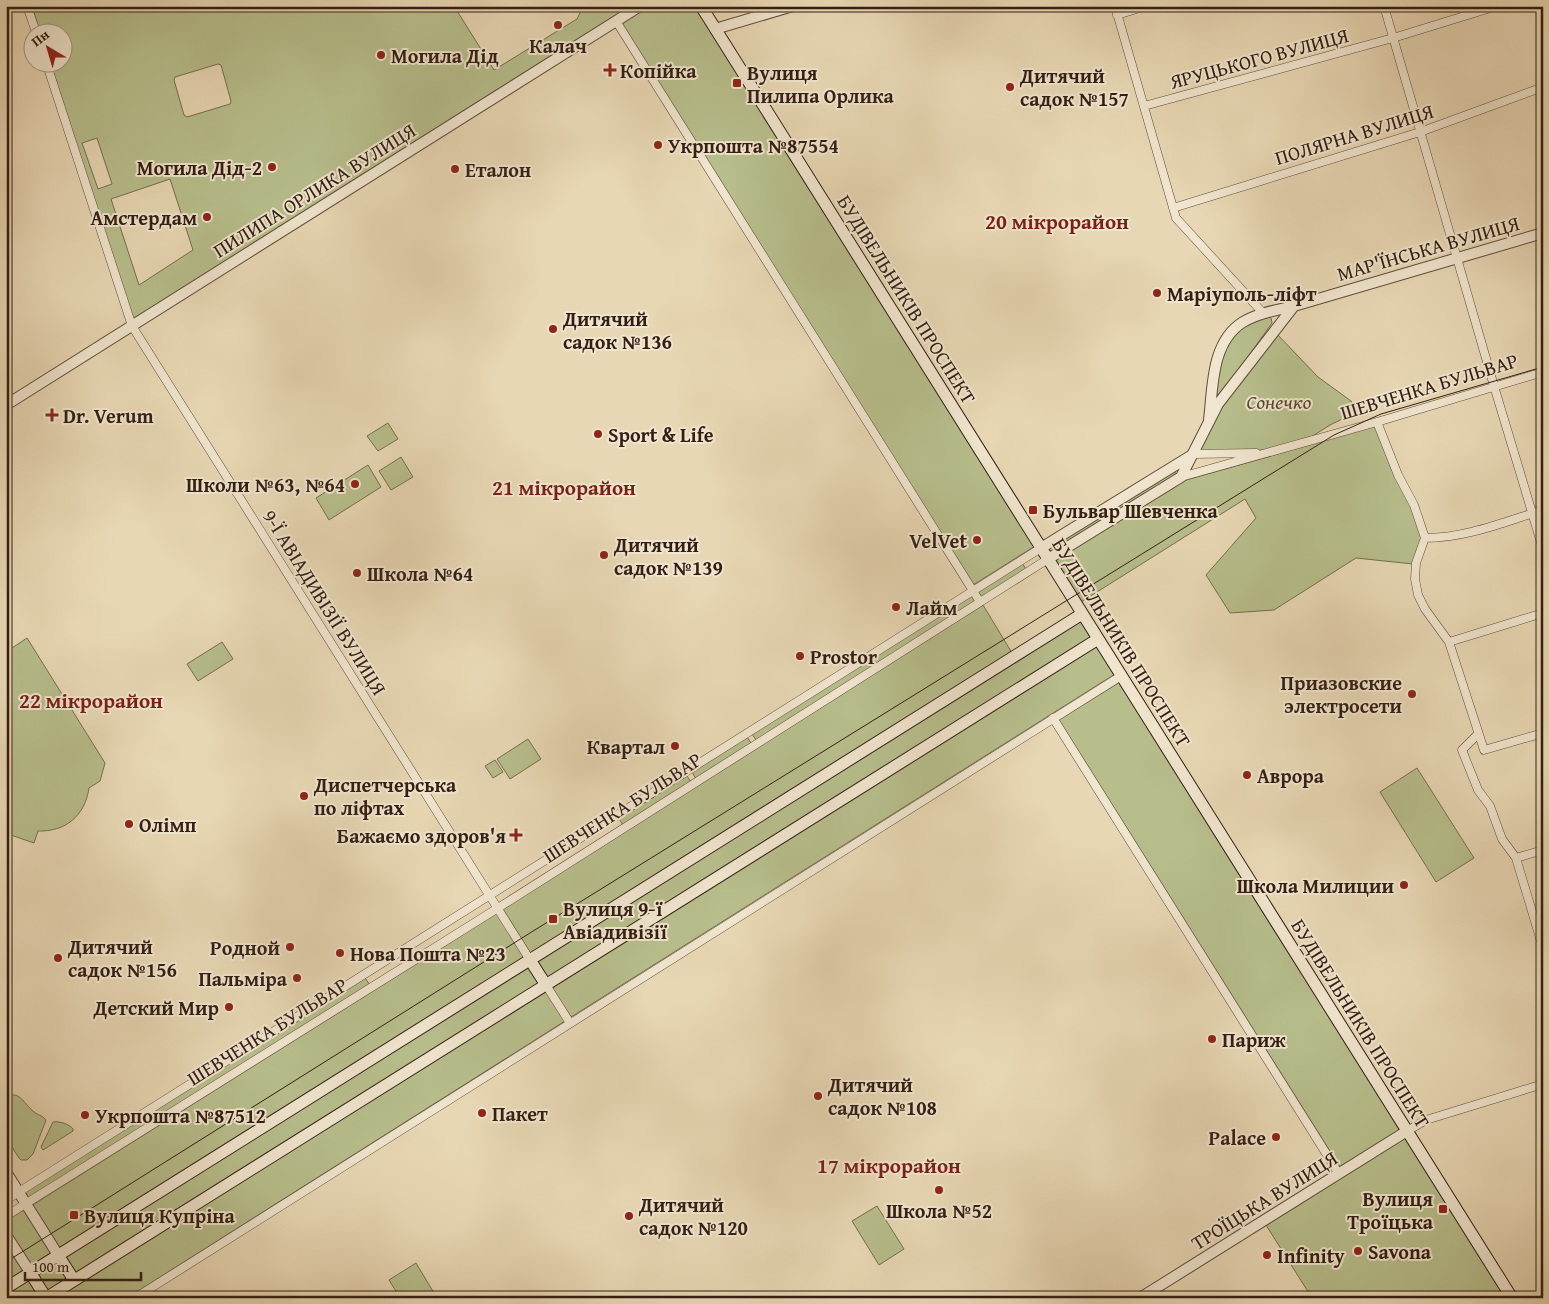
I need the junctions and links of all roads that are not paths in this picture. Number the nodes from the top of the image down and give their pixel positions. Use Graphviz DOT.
graph roads {
  1 [pos="28,6"];
  2 [pos="640,6"];
  3 [pos="700,6"];
  4 [pos="793,6"];
  5 [pos="1115,6"];
  6 [pos="1146,6"];
  7 [pos="1384,6"];
  8 [pos="1497,6"];
  9 [pos="1117,15"];
  10 [pos="616,21"];
  11 [pos="33,22"];
  12 [pos="715,29"];
  13 [pos="1393,38"];
  14 [pos="49,72"];
  15 [pos="1543,87"];
  16 [pos="1144,106"];
  17 [pos="1420,132"];
  18 [pos="1173,208"];
  19 [pos="1543,233"];
  20 [pos="1457,258"];
  21 [pos="1294,306"];
  22 [pos="1263,313"];
  23 [pos="132,326"];
  24 [pos="1543,372"];
  25 [pos="1494,386"];
  26 [pos="6,404"];
  27 [pos="1210,420"];
  28 [pos="1377,422"];
  29 [pos="1268,453"];
  30 [pos="1192,454"];
  31 [pos="1181,477"];
  32 [pos="1543,510"];
  33 [pos="1532,513"];
  34 [pos="1425,538"];
  35 [pos="1041,548"];
  36 [pos="1543,549"];
  37 [pos="1048,559"];
  38 [pos="973,590"];
  39 [pos="980,602"];
  40 [pos="1543,613"];
  41 [pos="1082,614"];
  42 [pos="1098,639"];
  43 [pos="1449,642"];
  44 [pos="1121,676"];
  45 [pos="1054,718"];
  46 [pos="1543,733"];
  47 [pos="1478,734"];
  48 [pos="615,818"];
  49 [pos="623,829"];
  50 [pos="1543,850"];
  51 [pos="1516,858"];
  52 [pos="490,896"];
  53 [pos="498,908"];
  54 [pos="1543,948"];
  55 [pos="530,960"];
  56 [pos="366,974"];
  57 [pos="546,985"];
  58 [pos="374,986"];
  59 [pos="570,1023"];
  60 [pos="1543,1084"];
  61 [pos="1407,1131"];
  62 [pos="6,1172"];
  63 [pos="1339,1174"];
  64 [pos="19,1192"];
  65 [pos="6,1200"];
  66 [pos="26,1204"];
  67 [pos="6,1216"];
  68 [pos="6,1234"];
  69 [pos="58,1255"];
  70 [pos="30,1272"];
  71 [pos="74,1280"];
  72 [pos="6,1288"];
  73 [pos="46,1298"];
  74 [pos="135,1298"];
  75 [pos="1140,1298"];
  76 [pos="1512,1298"];
  1 -- 11 [label="street"];
  2 -- 10 [label="street, ПИЛИПА ОРЛИКА ВУЛИЦЯ"];
  3 -- 12 [label="main road, БУДІВЕЛЬНИКІВ ПРОСПЕКТ"];
  4 -- 12 [label="street"];
  5 -- 9 [label="street"];
  6 -- 9 [label="street"];
  7 -- 13 [label="street"];
  8 -- 13 [label="street, ЯРУЦЬКОГО ВУЛИЦЯ"];
  9 -- 16 [label="street"];
  10 -- 23 [label="street, ПИЛИПА ОРЛИКА ВУЛИЦЯ"];
  10 -- 38 [label="street"];
  12 -- 35 [label="main road, БУДІВЕЛЬНИКІВ ПРОСПЕКТ"];
  13 -- 16 [label="street, ЯРУЦЬКОГО ВУЛИЦЯ"];
  13 -- 17 [label="street"];
  14 -- 23 [label="street, 9-Ї АВІАДИВІЗІЇ ВУЛИЦЯ"];
  15 -- 17 [label="street, ПОЛЯРНА ВУЛИЦЯ"];
  16 -- 18 [label="street"];
  17 -- 18 [label="street, ПОЛЯРНА ВУЛИЦЯ"];
  17 -- 20 [label="street"];
  18 -- 22 [label="street"];
  19 -- 20 [label="street, МАР'ЇНСЬКА ВУЛИЦЯ"];
  20 -- 21 [label="street, МАР'ЇНСЬКА ВУЛИЦЯ"];
  20 -- 25 [label="street"];
  21 -- 22 [label="street, МАР'ЇНСЬКА ВУЛИЦЯ"];
  21 -- 27 [label="street"];
  22 -- 27 [label="street, МАР'ЇНСЬКА ВУЛИЦЯ"];
  23 -- 26 [label="street, ПИЛИПА ОРЛИКА ВУЛИЦЯ"];
  23 -- 52 [label="street, 9-Ї АВІАДИВІЗІЇ ВУЛИЦЯ"];
  24 -- 25 [label="street, ШЕВЧЕНКА БУЛЬВАР"];
  25 -- 28 [label="street, ШЕВЧЕНКА БУЛЬВАР"];
  25 -- 33 [label="street"];
  27 -- 30 [label="street"];
  28 -- 29 [label="street, ШЕВЧЕНКА БУЛЬВАР"];
  28 -- 34 [label="street"];
  29 -- 30 [label="street, ШЕВЧЕНКА БУЛЬВАР"];
  29 -- 31 [label="street, ШЕВЧЕНКА БУЛЬВАР"];
  30 -- 31 [label="street"];
  30 -- 35 [label="street, ШЕВЧЕНКА БУЛЬВАР"];
  31 -- 37 [label="street, ШЕВЧЕНКА БУЛЬВАР"];
  32 -- 33 [label="street"];
  33 -- 34 [label="street"];
  33 -- 36 [label="street"];
  34 -- 43 [label="street"];
  35 -- 37 [label="main road, БУДІВЕЛЬНИКІВ ПРОСПЕКТ"];
  35 -- 38 [label="street, ШЕВЧЕНКА БУЛЬВАР"];
  37 -- 39 [label="street, ШЕВЧЕНКА БУЛЬВАР"];
  37 -- 41 [label="main road, БУДІВЕЛЬНИКІВ ПРОСПЕКТ"];
  38 -- 39 [label="street"];
  38 -- 48 [label="street, ШЕВЧЕНКА БУЛЬВАР"];
  39 -- 49 [label="street, ШЕВЧЕНКА БУЛЬВАР"];
  40 -- 43 [label="street"];
  41 -- 42 [label="main road, БУДІВЕЛЬНИКІВ ПРОСПЕКТ"];
  41 -- 55 [label="main road"];
  42 -- 44 [label="main road, БУДІВЕЛЬНИКІВ ПРОСПЕКТ"];
  42 -- 57 [label="main road"];
  43 -- 47 [label="street"];
  44 -- 45 [label="street"];
  44 -- 61 [label="main road, БУДІВЕЛЬНИКІВ ПРОСПЕКТ"];
  45 -- 59 [label="street"];
  45 -- 63 [label="street"];
  46 -- 47 [label="street"];
  47 -- 51 [label="street"];
  48 -- 49 [label="street"];
  48 -- 52 [label="street, ШЕВЧЕНКА БУЛЬВАР"];
  49 -- 53 [label="street, ШЕВЧЕНКА БУЛЬВАР"];
  50 -- 51 [label="street"];
  51 -- 54 [label="street"];
  52 -- 53 [label="street, 9-Ї АВІАДИВІЗІЇ ВУЛИЦЯ"];
  52 -- 56 [label="street, ШЕВЧЕНКА БУЛЬВАР"];
  53 -- 55 [label="street, 9-Ї АВІАДИВІЗІЇ ВУЛИЦЯ"];
  53 -- 58 [label="street, ШЕВЧЕНКА БУЛЬВАР"];
  55 -- 57 [label="main road"];
  55 -- 69 [label="main road"];
  56 -- 58 [label="street"];
  56 -- 64 [label="street, ШЕВЧЕНКА БУЛЬВАР"];
  57 -- 59 [label="street"];
  57 -- 71 [label="main road"];
  58 -- 66 [label="street, ШЕВЧЕНКА БУЛЬВАР"];
  59 -- 74 [label="street"];
  60 -- 61 [label="street"];
  61 -- 63 [label="street, ТРОЇЦЬКА ВУЛИЦЯ"];
  61 -- 76 [label="main road, БУДІВЕЛЬНИКІВ ПРОСПЕКТ"];
  62 -- 64 [label="street"];
  63 -- 75 [label="street, ТРОЇЦЬКА ВУЛИЦЯ"];
  64 -- 65 [label="street, ШЕВЧЕНКА БУЛЬВАР"];
  64 -- 66 [label="street"];
  66 -- 67 [label="street, ШЕВЧЕНКА БУЛЬВАР"];
  66 -- 69 [label="street"];
  68 -- 70 [label="street"];
  69 -- 70 [label="main road"];
  69 -- 71 [label="main road"];
  70 -- 72 [label="main road"];
  70 -- 73 [label="main road"];
  71 -- 73 [label="main road"];
}
